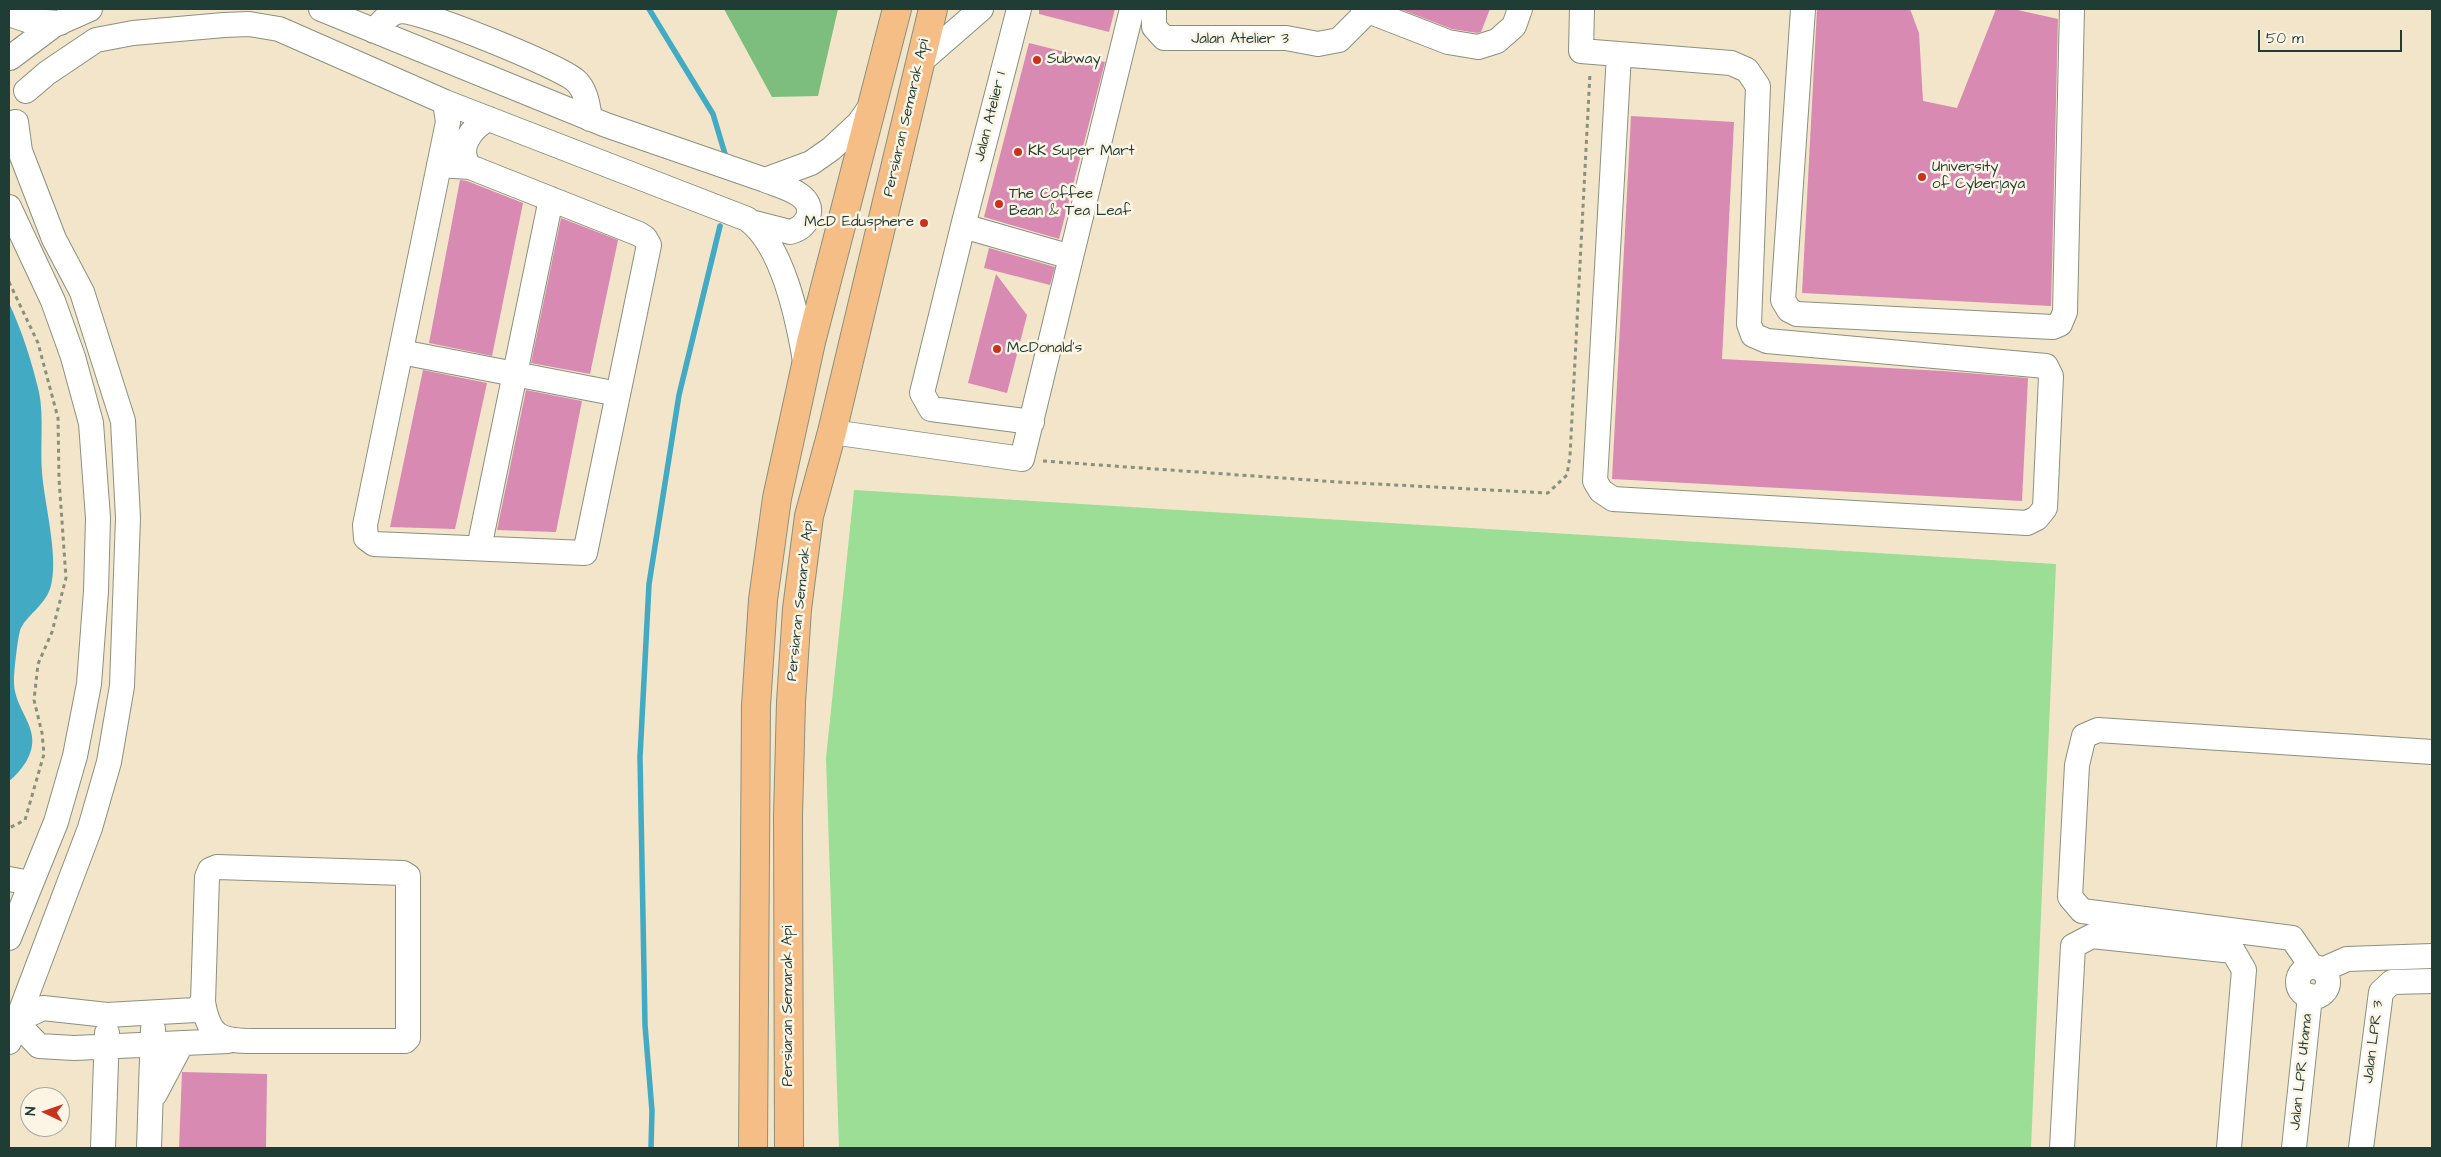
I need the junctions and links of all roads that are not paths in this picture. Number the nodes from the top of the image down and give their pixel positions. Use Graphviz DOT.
graph roads {
  1 [pos="90,9"];
  2 [pos="321,9"];
  3 [pos="897,9"];
  4 [pos="933,9"];
  5 [pos="981,9"];
  6 [pos="1019,9"];
  7 [pos="1132,9"];
  8 [pos="1154,9"];
  9 [pos="1520,9"];
  10 [pos="1582,9"];
  11 [pos="1803,9"];
  12 [pos="2072,9"];
  13 [pos="1365,10"];
  14 [pos="9,14"];
  15 [pos="60,22"];
  16 [pos="374,31"];
  17 [pos="1619,54"];
  18 [pos="9,57"];
  19 [pos="920,63"];
  20 [pos="26,91"];
  21 [pos="445,102"];
  22 [pos="872,103"];
  23 [pos="488,119"];
  24 [pos="590,119"];
  25 [pos="12,125"];
  26 [pos="440,165"];
  27 [pos="470,167"];
  28 [pos="764,180"];
  29 [pos="551,199"];
  30 [pos="9,207"];
  31 [pos="751,222"];
  32 [pos="963,226"];
  33 [pos="1072,257"];
  34 [pos="401,352"];
  35 [pos="806,368"];
  36 [pos="514,374"];
  37 [pos="618,394"];
  38 [pos="1032,422"];
  39 [pos="832,432"];
  40 [pos="479,548"];
  41 [pos="2432,752"];
  42 [pos="25,877"];
  43 [pos="68,882"];
  44 [pos="13,915"];
  45 [pos="9,938"];
  46 [pos="2432,956"];
  47 [pos="2317,968"];
  48 [pos="2432,981"];
  49 [pos="203,1002"];
  50 [pos="153,1012"];
  51 [pos="108,1015"];
  52 [pos="11,1028"];
  53 [pos="228,1041"];
  54 [pos="182,1043"];
  55 [pos="153,1044"];
  56 [pos="107,1047"];
  57 [pos="152,1100"];
  58 [pos="103,1148"];
  59 [pos="149,1148"];
  60 [pos="753,1148"];
  61 [pos="789,1148"];
  62 [pos="2062,1148"];
  63 [pos="2229,1148"];
  64 [pos="2294,1148"];
  65 [pos="2361,1148"];
  1 -- 15 [label="street"];
  2 -- 16 [label="street"];
  3 -- 22 [label="main road"];
  4 -- 19 [label="main road, Persiaran Semarak Api"];
  5 -- 19 [label="street"];
  6 -- 32 [label="street, Jalan Atelier 1"];
  7 -- 33 [label="street"];
  8 -- 13 [label="street, Jalan Atelier 3"];
  9 -- 13 [label="street, Jalan Atelier 3"];
  10 -- 17 [label="street"];
  11 -- 12 [label="street"];
  14 -- 15 [label="street"];
  15 -- 18 [label="street"];
  16 -- 24 [label="street"];
  16 -- 24 [label="street"];
  17 -- 17 [label="street"];
  18 -- 20 [label="street"];
  19 -- 39 [label="main road, Persiaran Semarak Api"];
  20 -- 21 [label="street"];
  20 -- 25 [label="street"];
  21 -- 23 [label="street"];
  21 -- 26 [label="street"];
  22 -- 28 [label="street"];
  22 -- 35 [label="main road"];
  23 -- 27 [label="street"];
  23 -- 31 [label="street"];
  24 -- 28 [label="street"];
  25 -- 43 [label="street"];
  26 -- 27 [label="street"];
  26 -- 34 [label="street"];
  27 -- 29 [label="street"];
  28 -- 31 [label="street"];
  29 -- 36 [label="street"];
  29 -- 37 [label="street"];
  30 -- 42 [label="street"];
  31 -- 35 [label="street"];
  32 -- 33 [label="street"];
  32 -- 38 [label="street, Jalan Atelier 1"];
  33 -- 38 [label="street"];
  34 -- 36 [label="street"];
  34 -- 40 [label="street"];
  35 -- 60 [label="main road"];
  36 -- 37 [label="street"];
  36 -- 40 [label="street"];
  37 -- 40 [label="street"];
  38 -- 39 [label="street"];
  39 -- 61 [label="main road, Persiaran Semarak Api"];
  41 -- 47 [label="street"];
  42 -- 43 [label="street"];
  42 -- 44 [label="street"];
  43 -- 52 [label="street"];
  44 -- 45 [label="street"];
  46 -- 47 [label="street"];
  47 -- 64 [label="street, Jalan LPR Utama"];
  48 -- 65 [label="street, Jalan LPR 3"];
  49 -- 50 [label="street"];
  49 -- 53 [label="street"];
  49 -- 53 [label="street"];
  50 -- 51 [label="street"];
  50 -- 55 [label="street"];
  51 -- 52 [label="street"];
  51 -- 56 [label="street"];
  52 -- 56 [label="street"];
  53 -- 54 [label="street"];
  54 -- 55 [label="street"];
  54 -- 57 [label="street"];
  55 -- 56 [label="street"];
  55 -- 57 [label="street"];
  56 -- 58 [label="street"];
  57 -- 59 [label="street"];
  62 -- 63 [label="street"];
}
